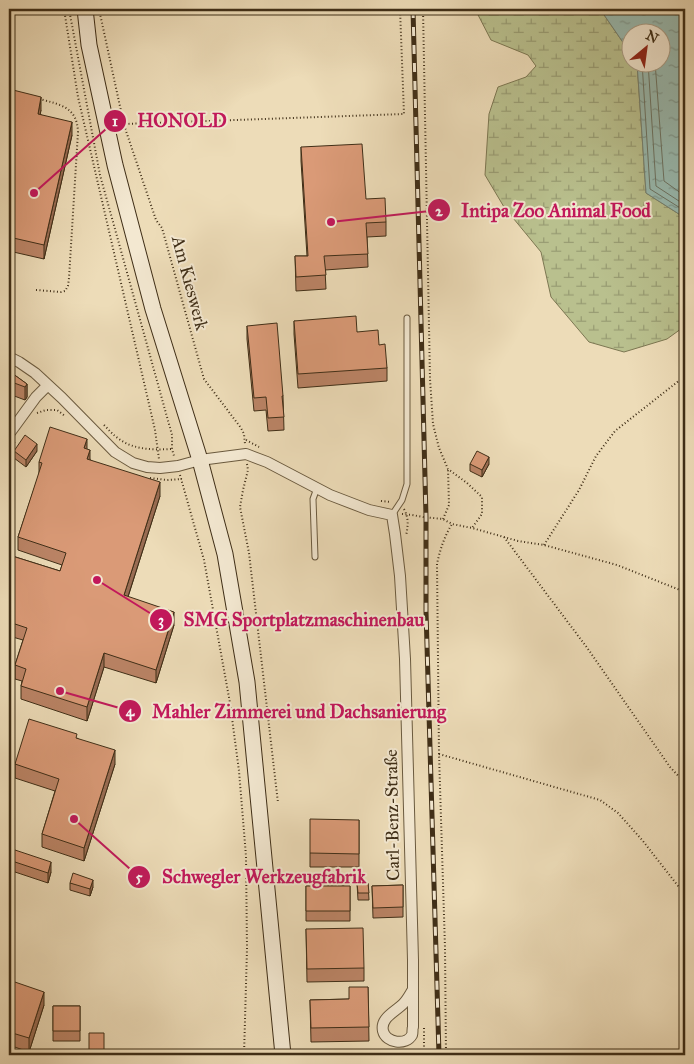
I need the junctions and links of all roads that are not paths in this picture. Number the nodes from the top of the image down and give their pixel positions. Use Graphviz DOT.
graph roads {
  1 [pos="85,9"];
  2 [pos="407,318"];
  3 [pos="9,357"];
  4 [pos="48,385"];
  5 [pos="14,435"];
  6 [pos="200,460"];
  7 [pos="317,488"];
  8 [pos="392,515"];
  9 [pos="315,557"];
  10 [pos="412,991"];
  11 [pos="283,1055"];
  1 -- 6 [label="main road"];
  2 -- 8 [label="lane"];
  3 -- 4 [label="street"];
  4 -- 5 [label="street"];
  4 -- 6 [label="street"];
  6 -- 7 [label="street"];
  6 -- 11 [label="main road"];
  7 -- 8 [label="street"];
  7 -- 9 [label="lane"];
  8 -- 10 [label="street, Carl-Benz-Straße"];
  10 -- 10 [label="street, Carl-Benz-Straße"];
}
